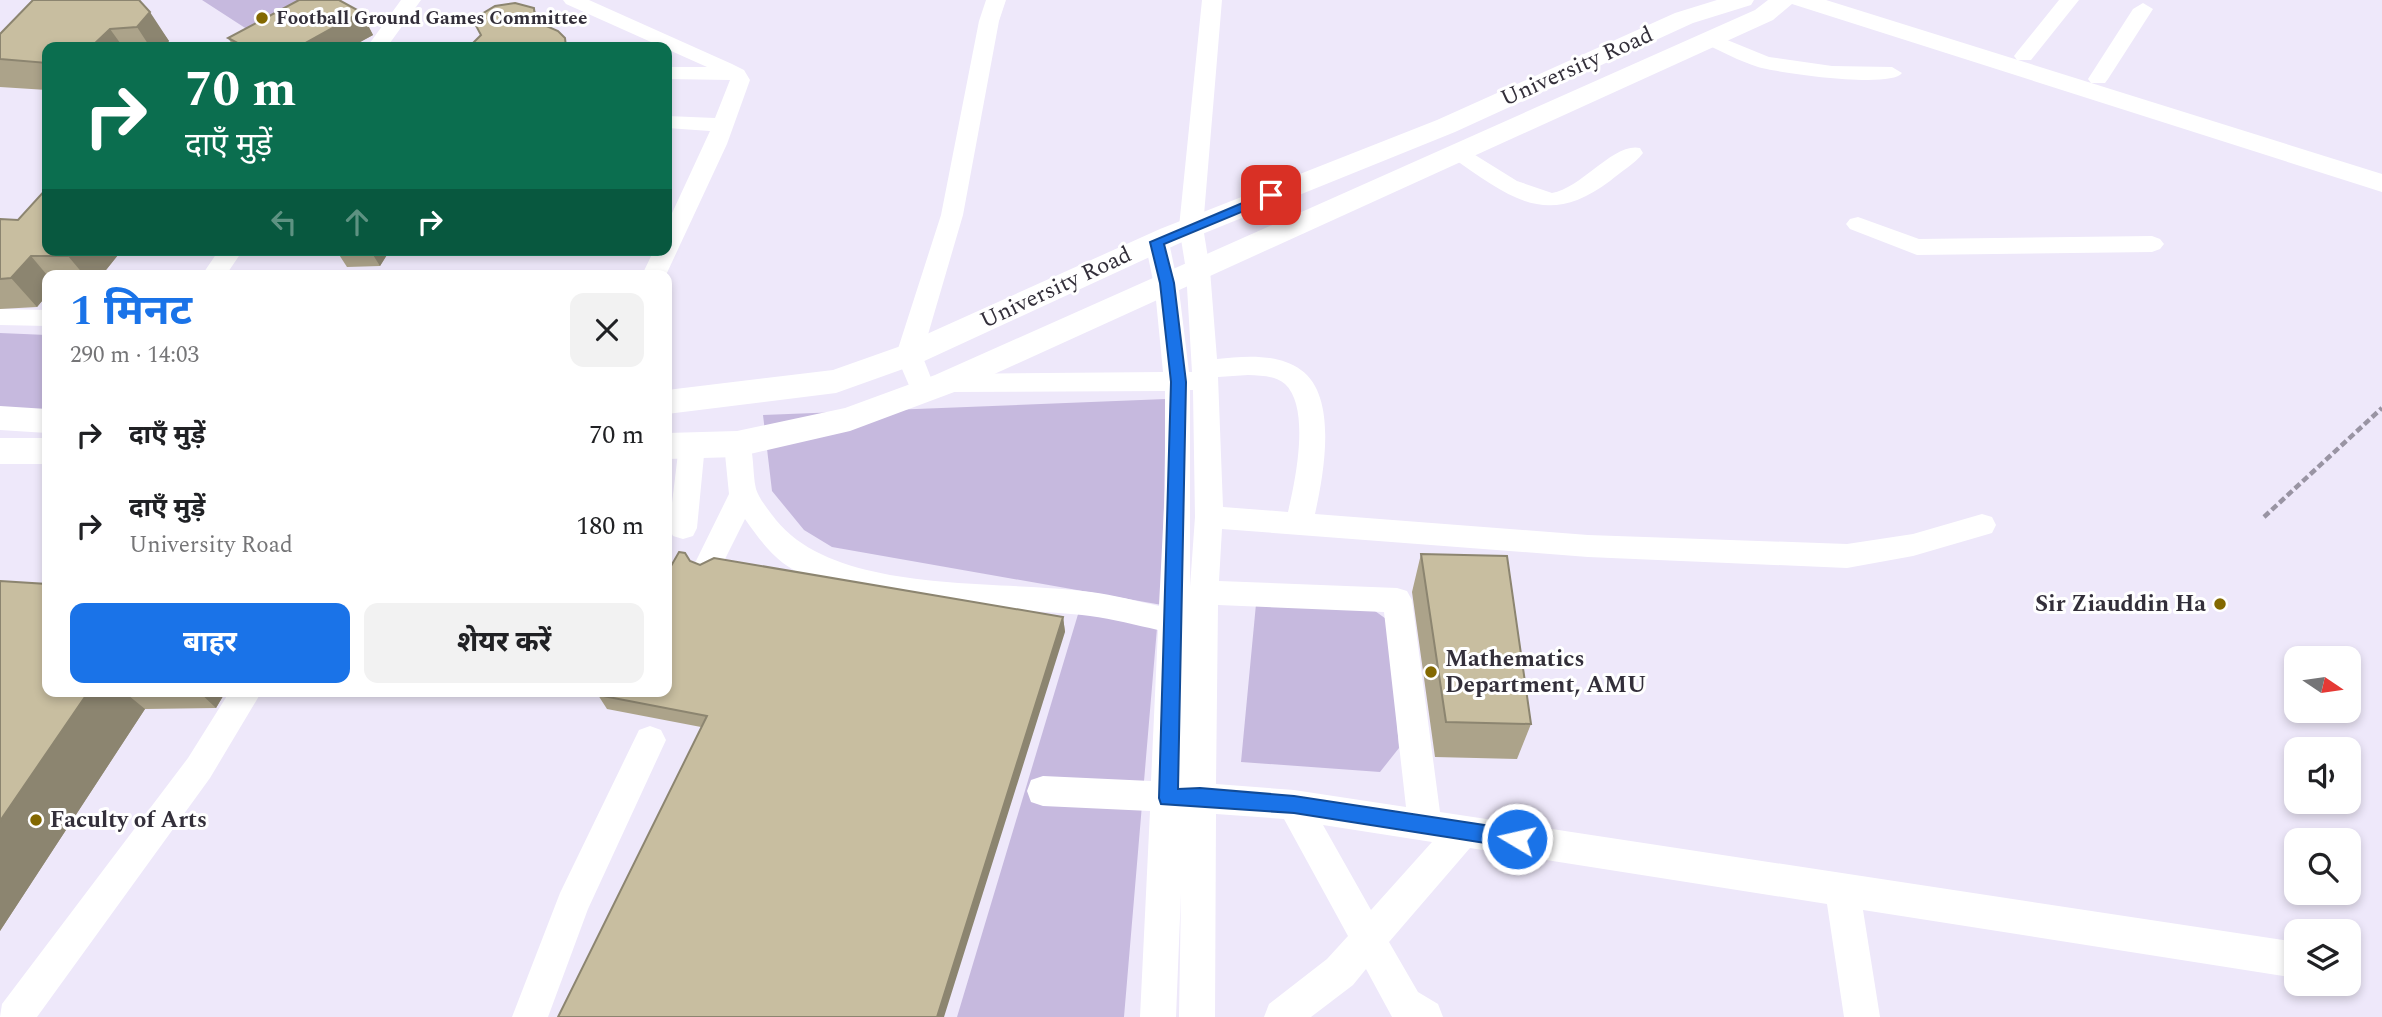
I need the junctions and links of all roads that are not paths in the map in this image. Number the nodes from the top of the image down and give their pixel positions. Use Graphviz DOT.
graph roads {
  1 [pos="411,0"];
  2 [pos="573,0"];
  3 [pos="996,0"];
  4 [pos="1212,0"];
  5 [pos="1742,0"];
  6 [pos="1783,0"];
  7 [pos="1801,0"];
  8 [pos="1830,0"];
  9 [pos="2069,0"];
  10 [pos="2143,9"];
  11 [pos="1710,39"];
  12 [pos="381,42"];
  13 [pos="666,42"];
  14 [pos="672,45"];
  15 [pos="2024,56"];
  16 [pos="672,73"];
  17 [pos="1892,73"];
  18 [pos="737,74"];
  19 [pos="2098,79"];
  20 [pos="672,122"];
  21 [pos="723,125"];
  22 [pos="1459,152"];
  23 [pos="1632,153"];
  24 [pos="2382,166"];
  25 [pos="2382,183"];
  26 [pos="1858,224"];
  27 [pos="1191,227"];
  28 [pos="672,236"];
  29 [pos="1157,242"];
  30 [pos="2152,244"];
  31 [pos="1198,270"];
  32 [pos="1167,283"];
  33 [pos="0,317"];
  34 [pos="42,318"];
  35 [pos="909,355"];
  36 [pos="1196,377"];
  37 [pos="935,386"];
  38 [pos="672,401"];
  39 [pos="0,418"];
  40 [pos="42,421"];
  41 [pos="737,444"];
  42 [pos="679,445"];
  43 [pos="0,451"];
  44 [pos="42,451"];
  45 [pos="743,494"];
  46 [pos="1209,517"];
  47 [pos="1299,523"];
  48 [pos="1982,525"];
  49 [pos="683,528"];
  50 [pos="708,565"];
  51 [pos="1204,592"];
  52 [pos="1174,621"];
  53 [pos="243,697"];
  54 [pos="650,740"];
  55 [pos="1043,791"];
  56 [pos="1184,797"];
  57 [pos="1294,805"];
  58 [pos="1424,825"];
  59 [pos="1463,831"];
  60 [pos="1842,890"];
  61 [pos="1368,939"];
  62 [pos="2284,958"];
  63 [pos="15,1017"];
  64 [pos="530,1017"];
  65 [pos="1158,1017"];
  66 [pos="1197,1017"];
  67 [pos="1282,1017"];
  68 [pos="1425,1017"];
  69 [pos="1862,1017"];
  1 -- 12 [label="street"];
  2 -- 13 [label="street"];
  3 -- 35 [label="street"];
  4 -- 27 [label="street"];
  5 -- 27 [label="main road, University Road"];
  6 -- 11 [label="main road"];
  7 -- 25 [label="main road"];
  8 -- 15 [label="main road"];
  9 -- 15 [label="street"];
  10 -- 19 [label="street"];
  11 -- 17 [label="street"];
  11 -- 22 [label="main road"];
  14 -- 18 [label="street"];
  15 -- 19 [label="main road"];
  16 -- 18 [label="street"];
  18 -- 21 [label="street"];
  19 -- 24 [label="main road"];
  20 -- 21 [label="street"];
  21 -- 28 [label="street"];
  22 -- 23 [label="street"];
  22 -- 31 [label="main road"];
  26 -- 30 [label="street"];
  27 -- 29 [label="main road, University Road"];
  27 -- 31 [label="street"];
  29 -- 32 [label="street"];
  29 -- 35 [label="main road, University Road"];
  31 -- 32 [label="main road"];
  31 -- 36 [label="street"];
  32 -- 36 [label="street"];
  32 -- 37 [label="main road"];
  33 -- 34 [label="street"];
  35 -- 37 [label="street"];
  35 -- 38 [label="main road, University Road"];
  36 -- 37 [label="street"];
  36 -- 46 [label="street"];
  36 -- 47 [label="street"];
  36 -- 52 [label="street"];
  37 -- 41 [label="main road"];
  39 -- 40 [label="main road"];
  41 -- 42 [label="main road"];
  41 -- 45 [label="street"];
  42 -- 49 [label="street"];
  43 -- 44 [label="main road"];
  45 -- 50 [label="street"];
  45 -- 52 [label="street"];
  46 -- 47 [label="street"];
  46 -- 51 [label="street"];
  47 -- 48 [label="street"];
  51 -- 56 [label="street"];
  51 -- 58 [label="street"];
  52 -- 56 [label="street"];
  53 -- 63 [label="street"];
  54 -- 64 [label="street"];
  55 -- 56 [label="street"];
  56 -- 57 [label="street"];
  56 -- 65 [label="street"];
  56 -- 66 [label="street"];
  57 -- 58 [label="street"];
  57 -- 61 [label="street"];
  58 -- 59 [label="street"];
  59 -- 60 [label="street"];
  59 -- 61 [label="street"];
  60 -- 62 [label="street"];
  60 -- 69 [label="street"];
  61 -- 67 [label="street"];
  61 -- 68 [label="street"];
}
